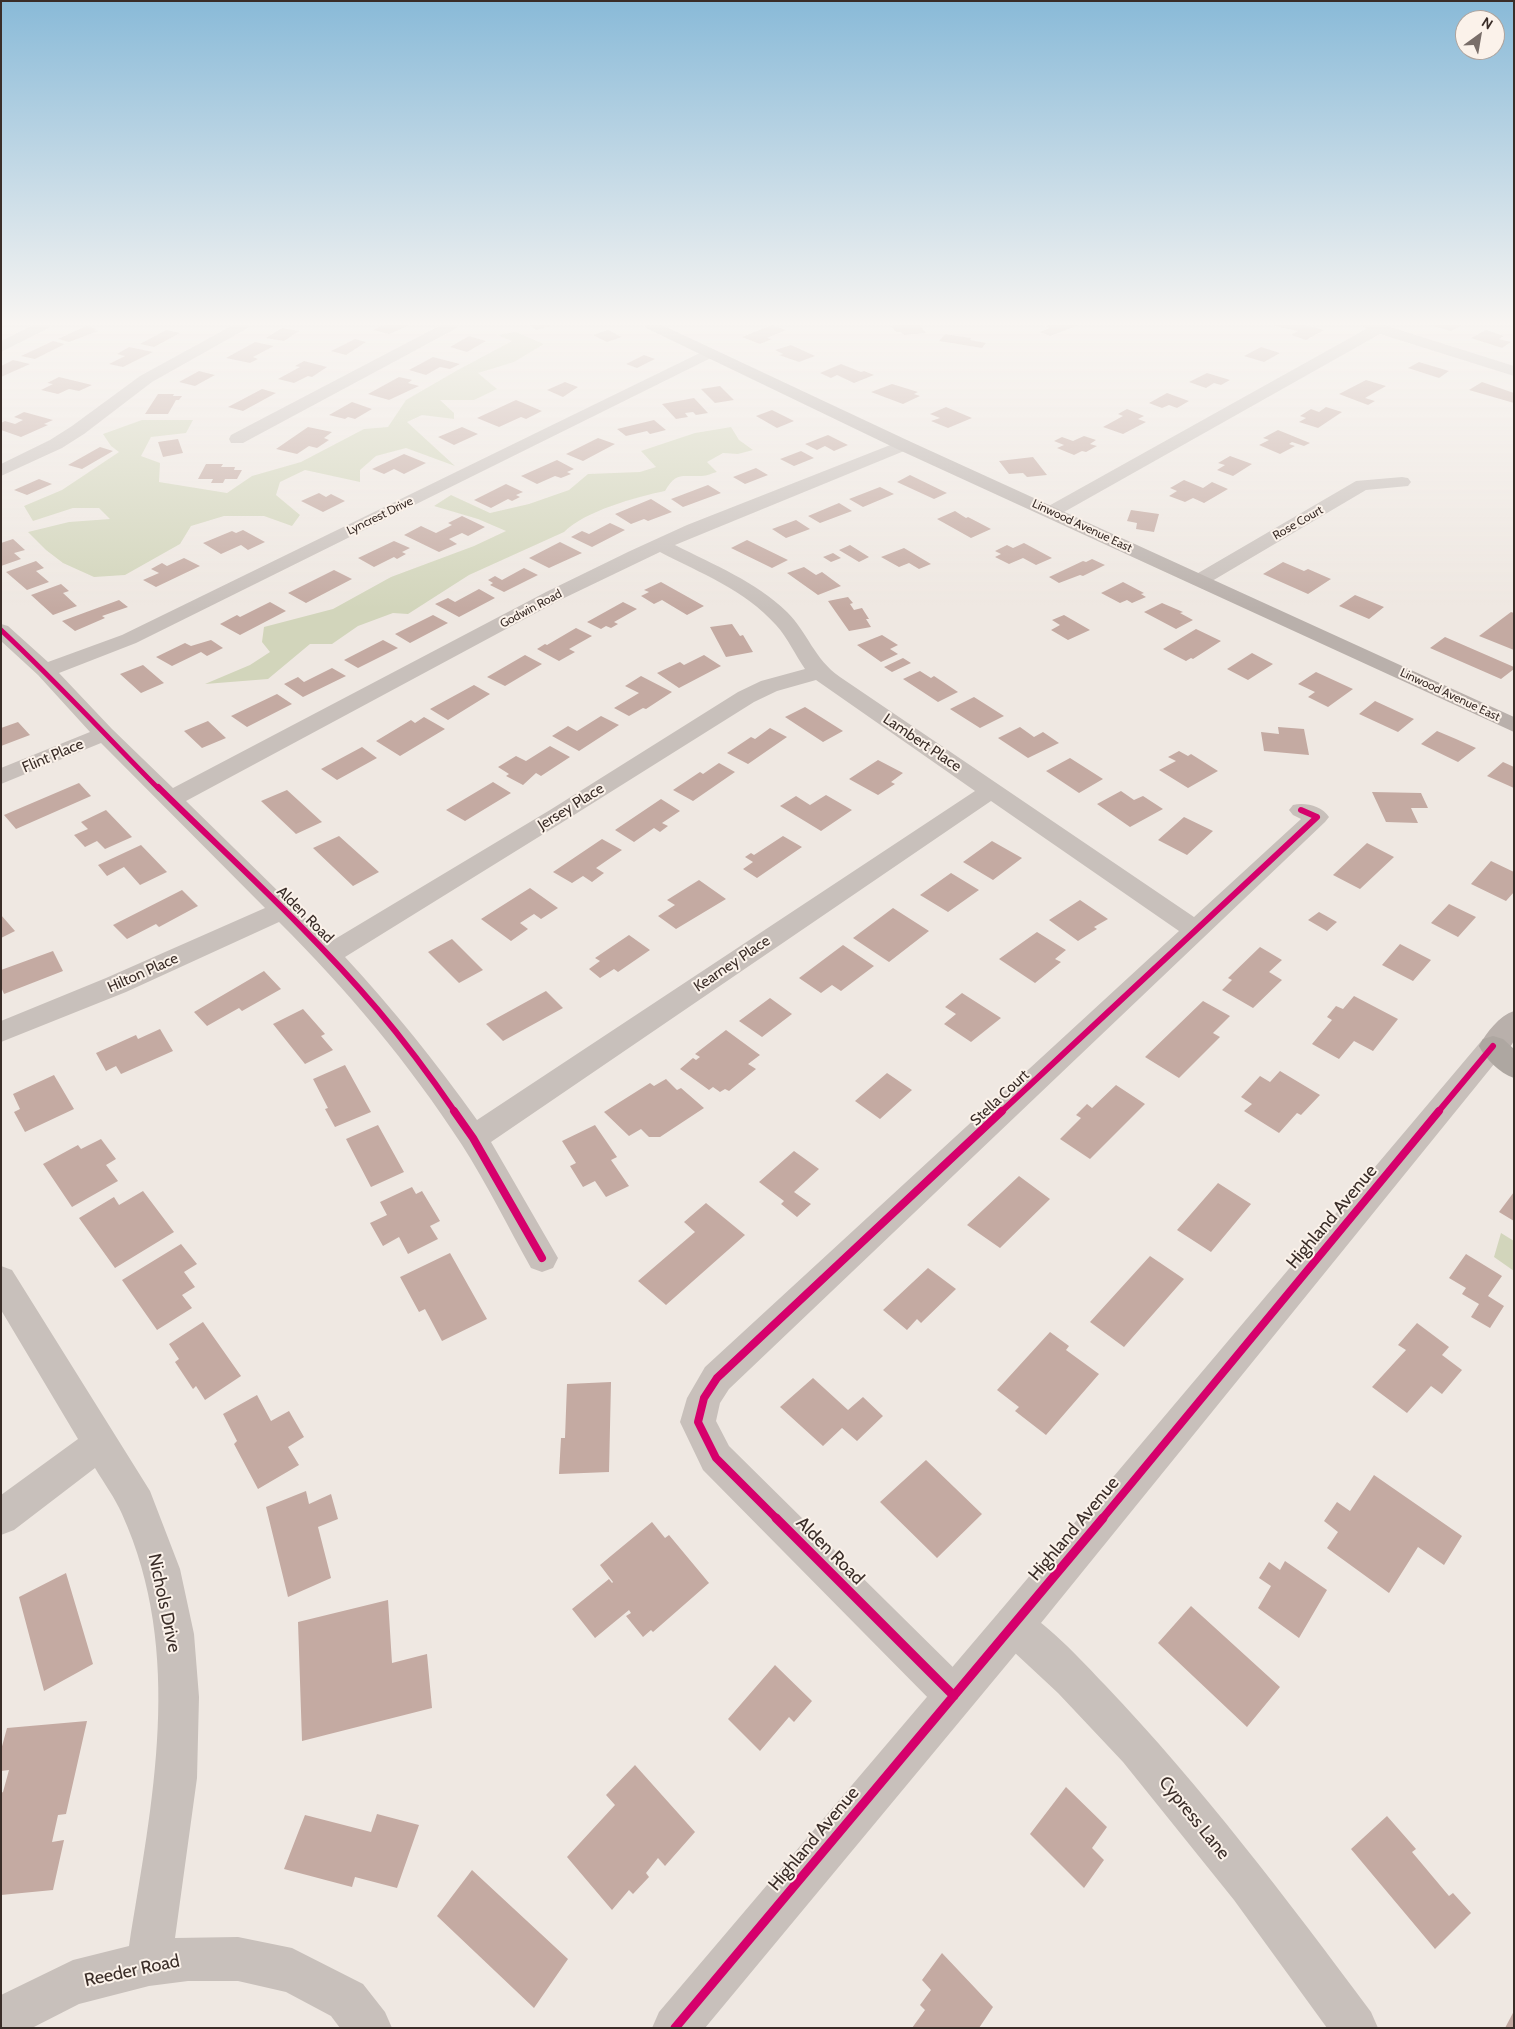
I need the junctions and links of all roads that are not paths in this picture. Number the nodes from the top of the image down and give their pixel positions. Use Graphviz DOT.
graph roads {
  1 [pos="93,420"];
  2 [pos="274,420"];
  3 [pos="575,420"];
  4 [pos="850,420"];
  5 [pos="1212,420"];
  6 [pos="238,439"];
  7 [pos="903,445"];
  8 [pos="1,471"];
  9 [pos="1402,482"];
  10 [pos="1051,512"];
  11 [pos="660,544"];
  12 [pos="1200,580"];
  13 [pos="1,630"];
  14 [pos="46,671"];
  15 [pos="820,672"];
  16 [pos="1514,725"];
  17 [pos="104,734"];
  18 [pos="1,777"];
  19 [pos="992,790"];
  20 [pos="171,799"];
  21 [pos="1301,810"];
  22 [pos="282,910"];
  23 [pos="1197,931"];
  24 [pos="328,955"];
  25 [pos="1,1032"];
  26 [pos="1507,1044"];
  27 [pos="473,1138"];
  28 [pos="542,1258"];
  29 [pos="1,1280"];
  30 [pos="700,1418"];
  31 [pos="99,1444"];
  32 [pos="1,1517"];
  33 [pos="1014,1625"];
  34 [pos="954,1696"];
  35 [pos="149,1964"];
  36 [pos="1,2019"];
  37 [pos="369,2028"];
  38 [pos="675,2028"];
  39 [pos="1355,2028"];
  1 -- 8 [label="street"];
  2 -- 6 [label="street"];
  3 -- 14 [label="street, Lyncrest Drive"];
  4 -- 7 [label="main road, Linwood Avenue East"];
  5 -- 10 [label="street"];
  7 -- 10 [label="main road, Linwood Avenue East"];
  7 -- 11 [label="street, Godwin Road"];
  9 -- 12 [label="street, Rose Court"];
  10 -- 12 [label="main road, Linwood Avenue East"];
  11 -- 15 [label="street, Lambert Place"];
  11 -- 20 [label="street, Godwin Road"];
  12 -- 16 [label="main road, Linwood Avenue East"];
  13 -- 14 [label="street, Alden Road"];
  14 -- 17 [label="street, Alden Road"];
  15 -- 19 [label="street, Lambert Place"];
  15 -- 24 [label="street, Jersey Place"];
  17 -- 18 [label="street, Flint Place"];
  17 -- 20 [label="street, Alden Road"];
  19 -- 23 [label="street, Lambert Place"];
  19 -- 27 [label="street, Kearney Place"];
  20 -- 22 [label="street, Alden Road"];
  21 -- 23 [label="street, Stella Court"];
  22 -- 24 [label="street, Alden Road"];
  22 -- 25 [label="street, Hilton Place"];
  23 -- 30 [label="street, Stella Court"];
  24 -- 27 [label="street, Alden Road"];
  26 -- 33 [label="street, Highland Avenue"];
  27 -- 28 [label="street, Alden Road"];
  29 -- 31 [label="street, Nichols Drive"];
  30 -- 34 [label="street, Alden Road"];
  31 -- 32 [label="street"];
  31 -- 35 [label="street, Nichols Drive"];
  33 -- 34 [label="street, Highland Avenue"];
  33 -- 39 [label="street, Cypress Lane"];
  34 -- 38 [label="street, Highland Avenue"];
  35 -- 36 [label="street, Reeder Road"];
  35 -- 37 [label="street, Reeder Road"];
}
